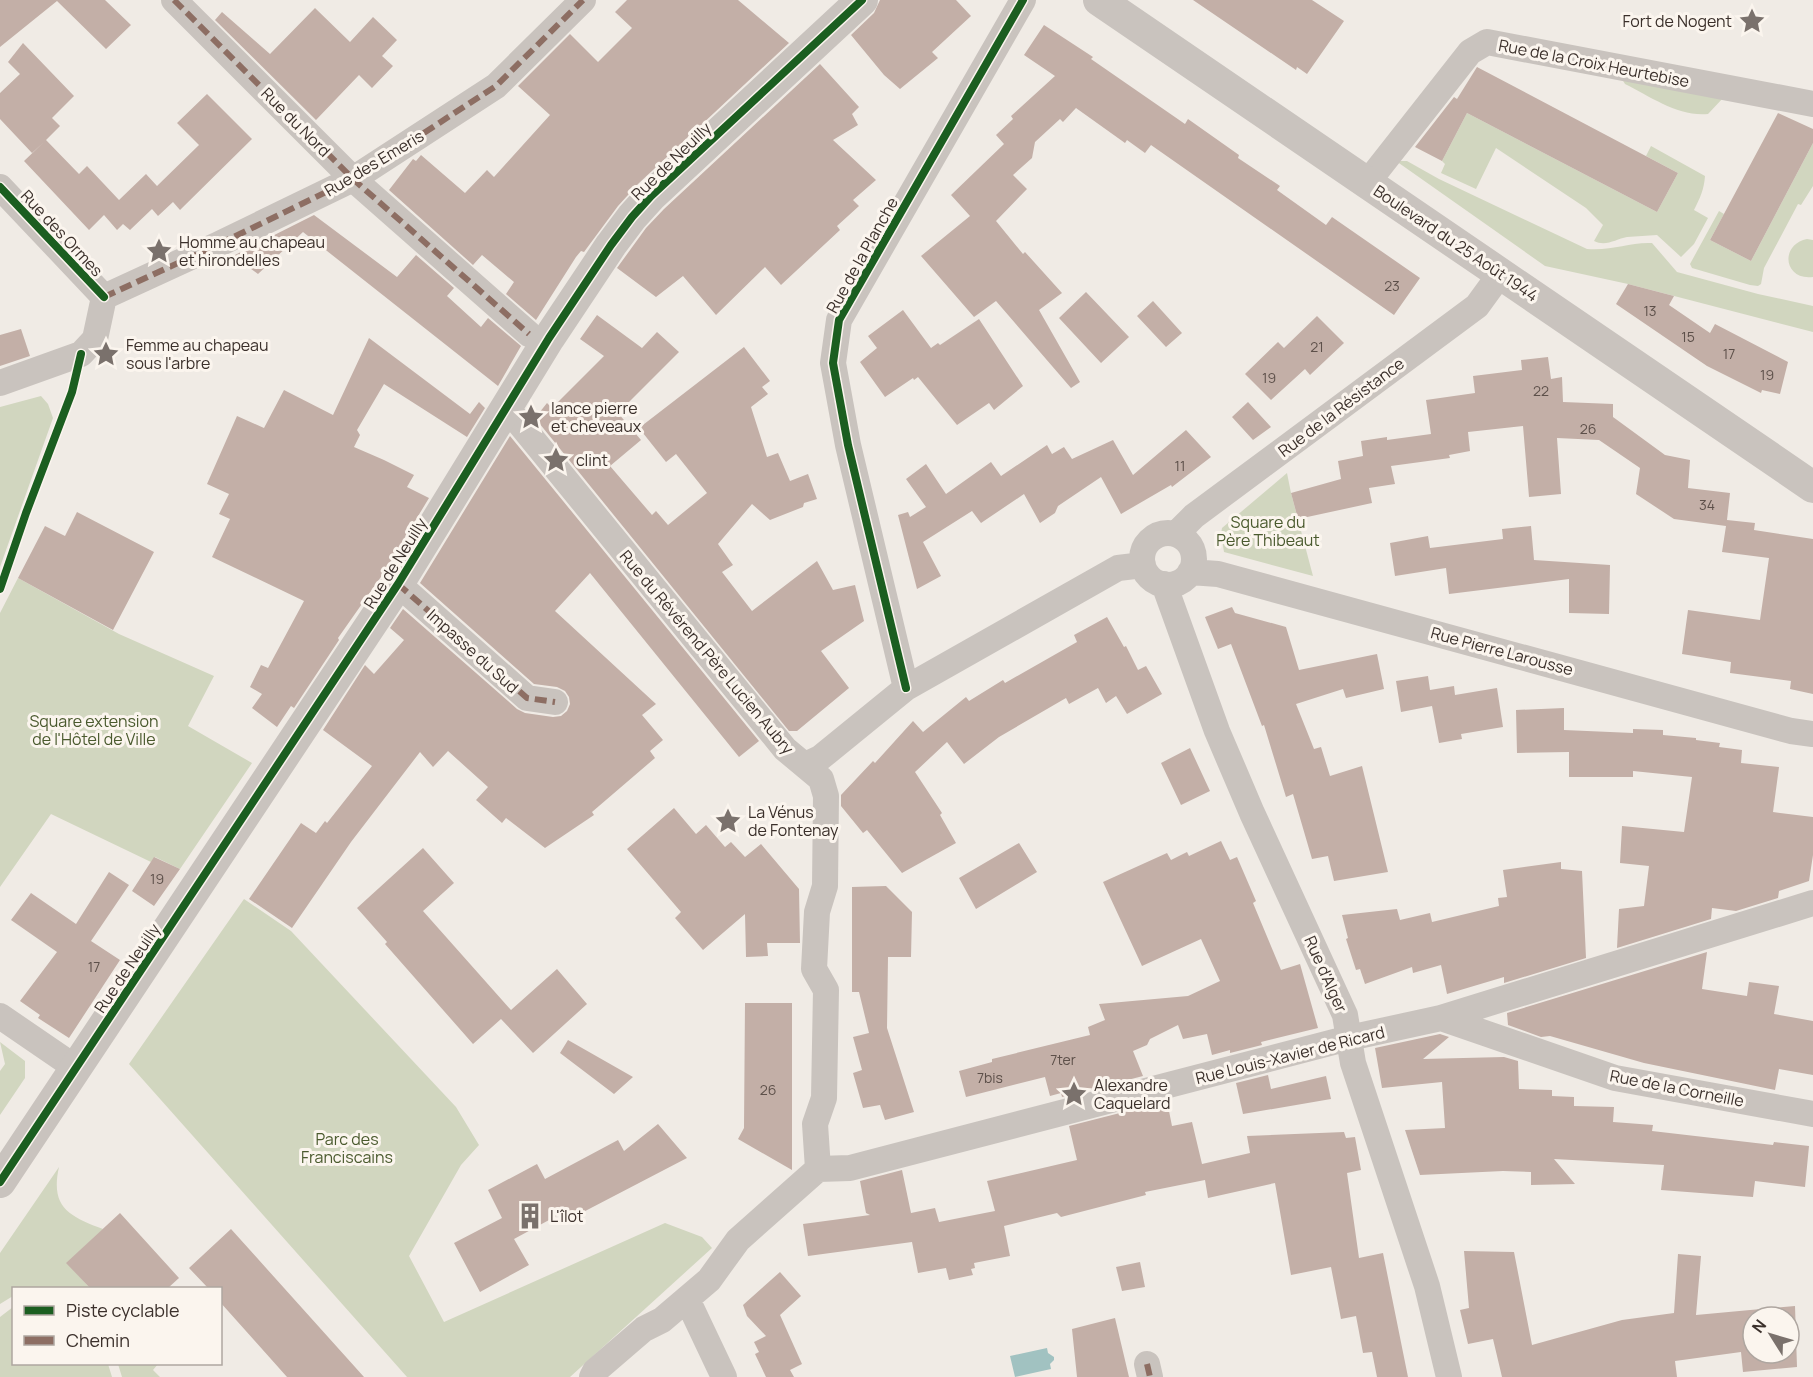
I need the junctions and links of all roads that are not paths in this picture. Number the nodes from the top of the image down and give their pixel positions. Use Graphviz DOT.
graph roads {
  1 [pos="174,0"];
  2 [pos="583,0"];
  3 [pos="862,0"];
  4 [pos="1023,0"];
  5 [pos="1099,0"];
  6 [pos="1813,104"];
  7 [pos="353,179"];
  8 [pos="1367,183"];
  9 [pos="0,187"];
  10 [pos="1501,273"];
  11 [pos="104,297"];
  12 [pos="529,334"];
  13 [pos="0,382"];
  14 [pos="507,408"];
  15 [pos="1813,487"];
  16 [pos="1176,534"];
  17 [pos="1143,565"];
  18 [pos="1190,572"];
  19 [pos="398,584"];
  20 [pos="1164,584"];
  21 [pos="906,688"];
  22 [pos="555,702"];
  23 [pos="1813,734"];
  24 [pos="806,765"];
  25 [pos="1813,903"];
  26 [pos="0,1016"];
  27 [pos="1441,1018"];
  28 [pos="1349,1038"];
  29 [pos="76,1068"];
  30 [pos="1813,1114"];
  31 [pos="818,1169"];
  32 [pos="0,1182"];
  33 [pos="687,1299"];
  34 [pos="592,1377"];
  35 [pos="724,1377"];
  36 [pos="1449,1377"];
  1 -- 7 [label="street, Rue du Nord"];
  2 -- 7 [label="street, Rue des Emeris"];
  3 -- 14 [label="street, Rue de Neuilly"];
  4 -- 21 [label="street, Rue de la Planche"];
  5 -- 8 [label="street, Boulevard du 25 Août 1944"];
  6 -- 8 [label="street, Rue de la Croix Heurtebise"];
  7 -- 11 [label="street, Rue des Emeris"];
  7 -- 12 [label="street, Rue du Nord"];
  8 -- 10 [label="street, Boulevard du 25 Août 1944"];
  9 -- 11 [label="street, Rue des Ormes"];
  10 -- 15 [label="street, Boulevard du 25 Août 1944"];
  10 -- 16 [label="street, Rue de la Résistance"];
  11 -- 13 [label="street"];
  14 -- 19 [label="street, Rue de Neuilly"];
  14 -- 24 [label="street, Rue du Révérend Père Lucien Aubry"];
  16 -- 17 [label="street"];
  16 -- 18 [label="street"];
  17 -- 20 [label="street"];
  17 -- 21 [label="street"];
  18 -- 20 [label="street"];
  18 -- 23 [label="street, Rue Pierre Larousse"];
  19 -- 22 [label="street, Impasse du Sud"];
  19 -- 29 [label="street, Rue de Neuilly"];
  20 -- 28 [label="street, Rue d'Alger"];
  21 -- 24 [label="street"];
  24 -- 31 [label="street, Rue du Révérend Père Lucien Aubry"];
  25 -- 27 [label="street, Rue Louis-Xavier de Ricard"];
  26 -- 29 [label="street"];
  27 -- 28 [label="street, Rue Louis-Xavier de Ricard"];
  27 -- 30 [label="street, Rue de la Corneille"];
  28 -- 31 [label="street, Rue Louis-Xavier de Ricard"];
  28 -- 36 [label="street, Rue d'Alger"];
  29 -- 32 [label="street, Rue de Neuilly"];
  31 -- 33 [label="street"];
  33 -- 34 [label="street"];
  33 -- 35 [label="street"];
}
